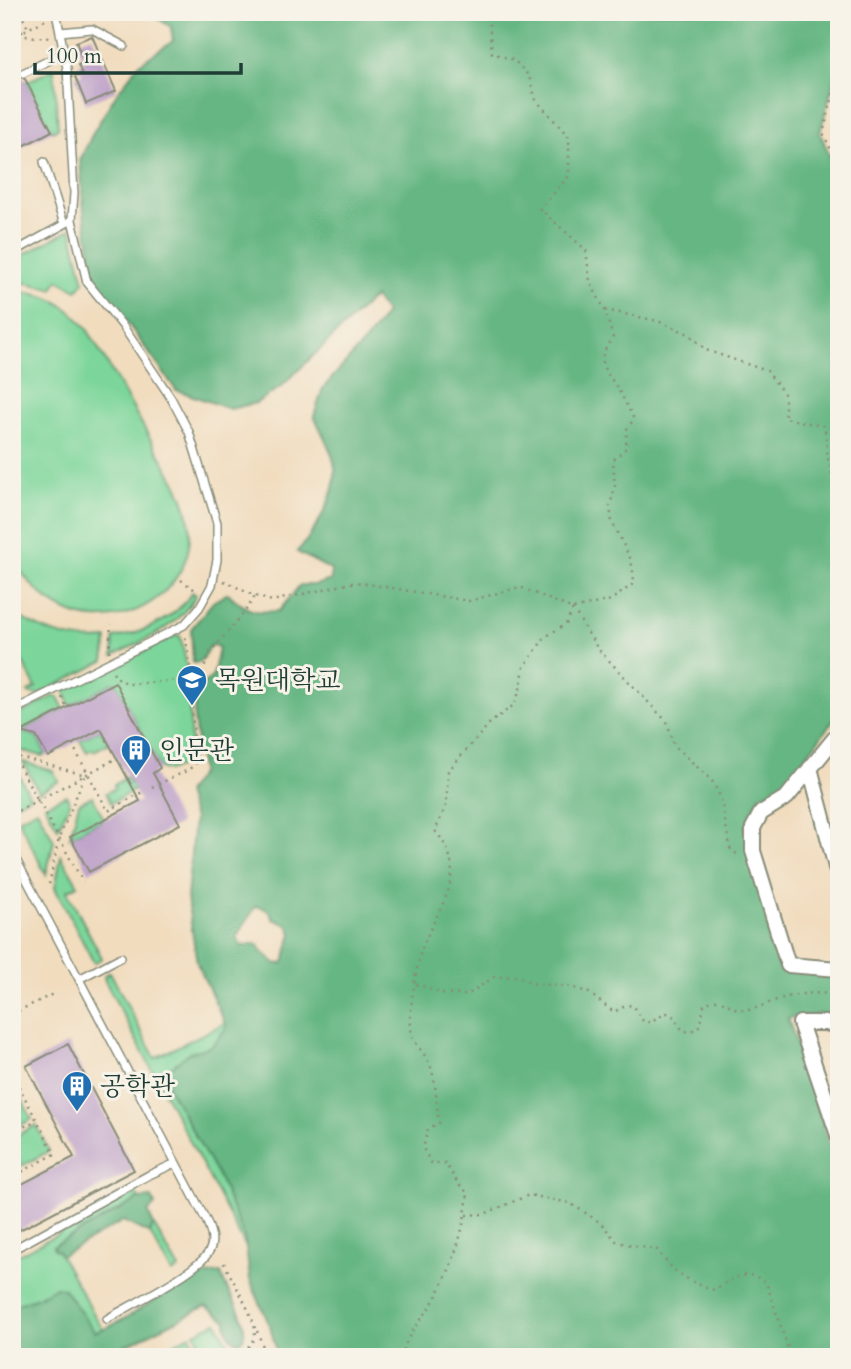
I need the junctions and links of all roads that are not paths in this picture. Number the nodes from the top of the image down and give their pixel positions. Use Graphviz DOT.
graph roads {
  1 [pos="56,12"];
  2 [pos="60,32"];
  3 [pos="124,46"];
  4 [pos="64,52"];
  5 [pos="23,73"];
  6 [pos="44,162"];
  7 [pos="68,222"];
  8 [pos="12,253"];
  9 [pos="12,710"];
  10 [pos="839,733"];
  11 [pos="810,768"];
  12 [pos="12,852"];
  13 [pos="838,871"];
  14 [pos="121,957"];
  15 [pos="839,969"];
  16 [pos="79,979"];
  17 [pos="839,1026"];
  18 [pos="839,1138"];
  19 [pos="176,1163"];
  20 [pos="12,1250"];
  21 [pos="107,1319"];
  1 -- 2 [label="lane"];
  2 -- 3 [label="lane"];
  2 -- 4 [label="lane"];
  4 -- 5 [label="lane"];
  4 -- 7 [label="lane"];
  6 -- 7 [label="lane"];
  7 -- 8 [label="lane"];
  7 -- 9 [label="lane"];
  10 -- 11 [label="street"];
  11 -- 13 [label="street"];
  11 -- 15 [label="street"];
  12 -- 16 [label="lane"];
  14 -- 16 [label="lane"];
  16 -- 19 [label="lane"];
  17 -- 18 [label="street"];
  19 -- 20 [label="lane"];
  19 -- 21 [label="lane"];
}
